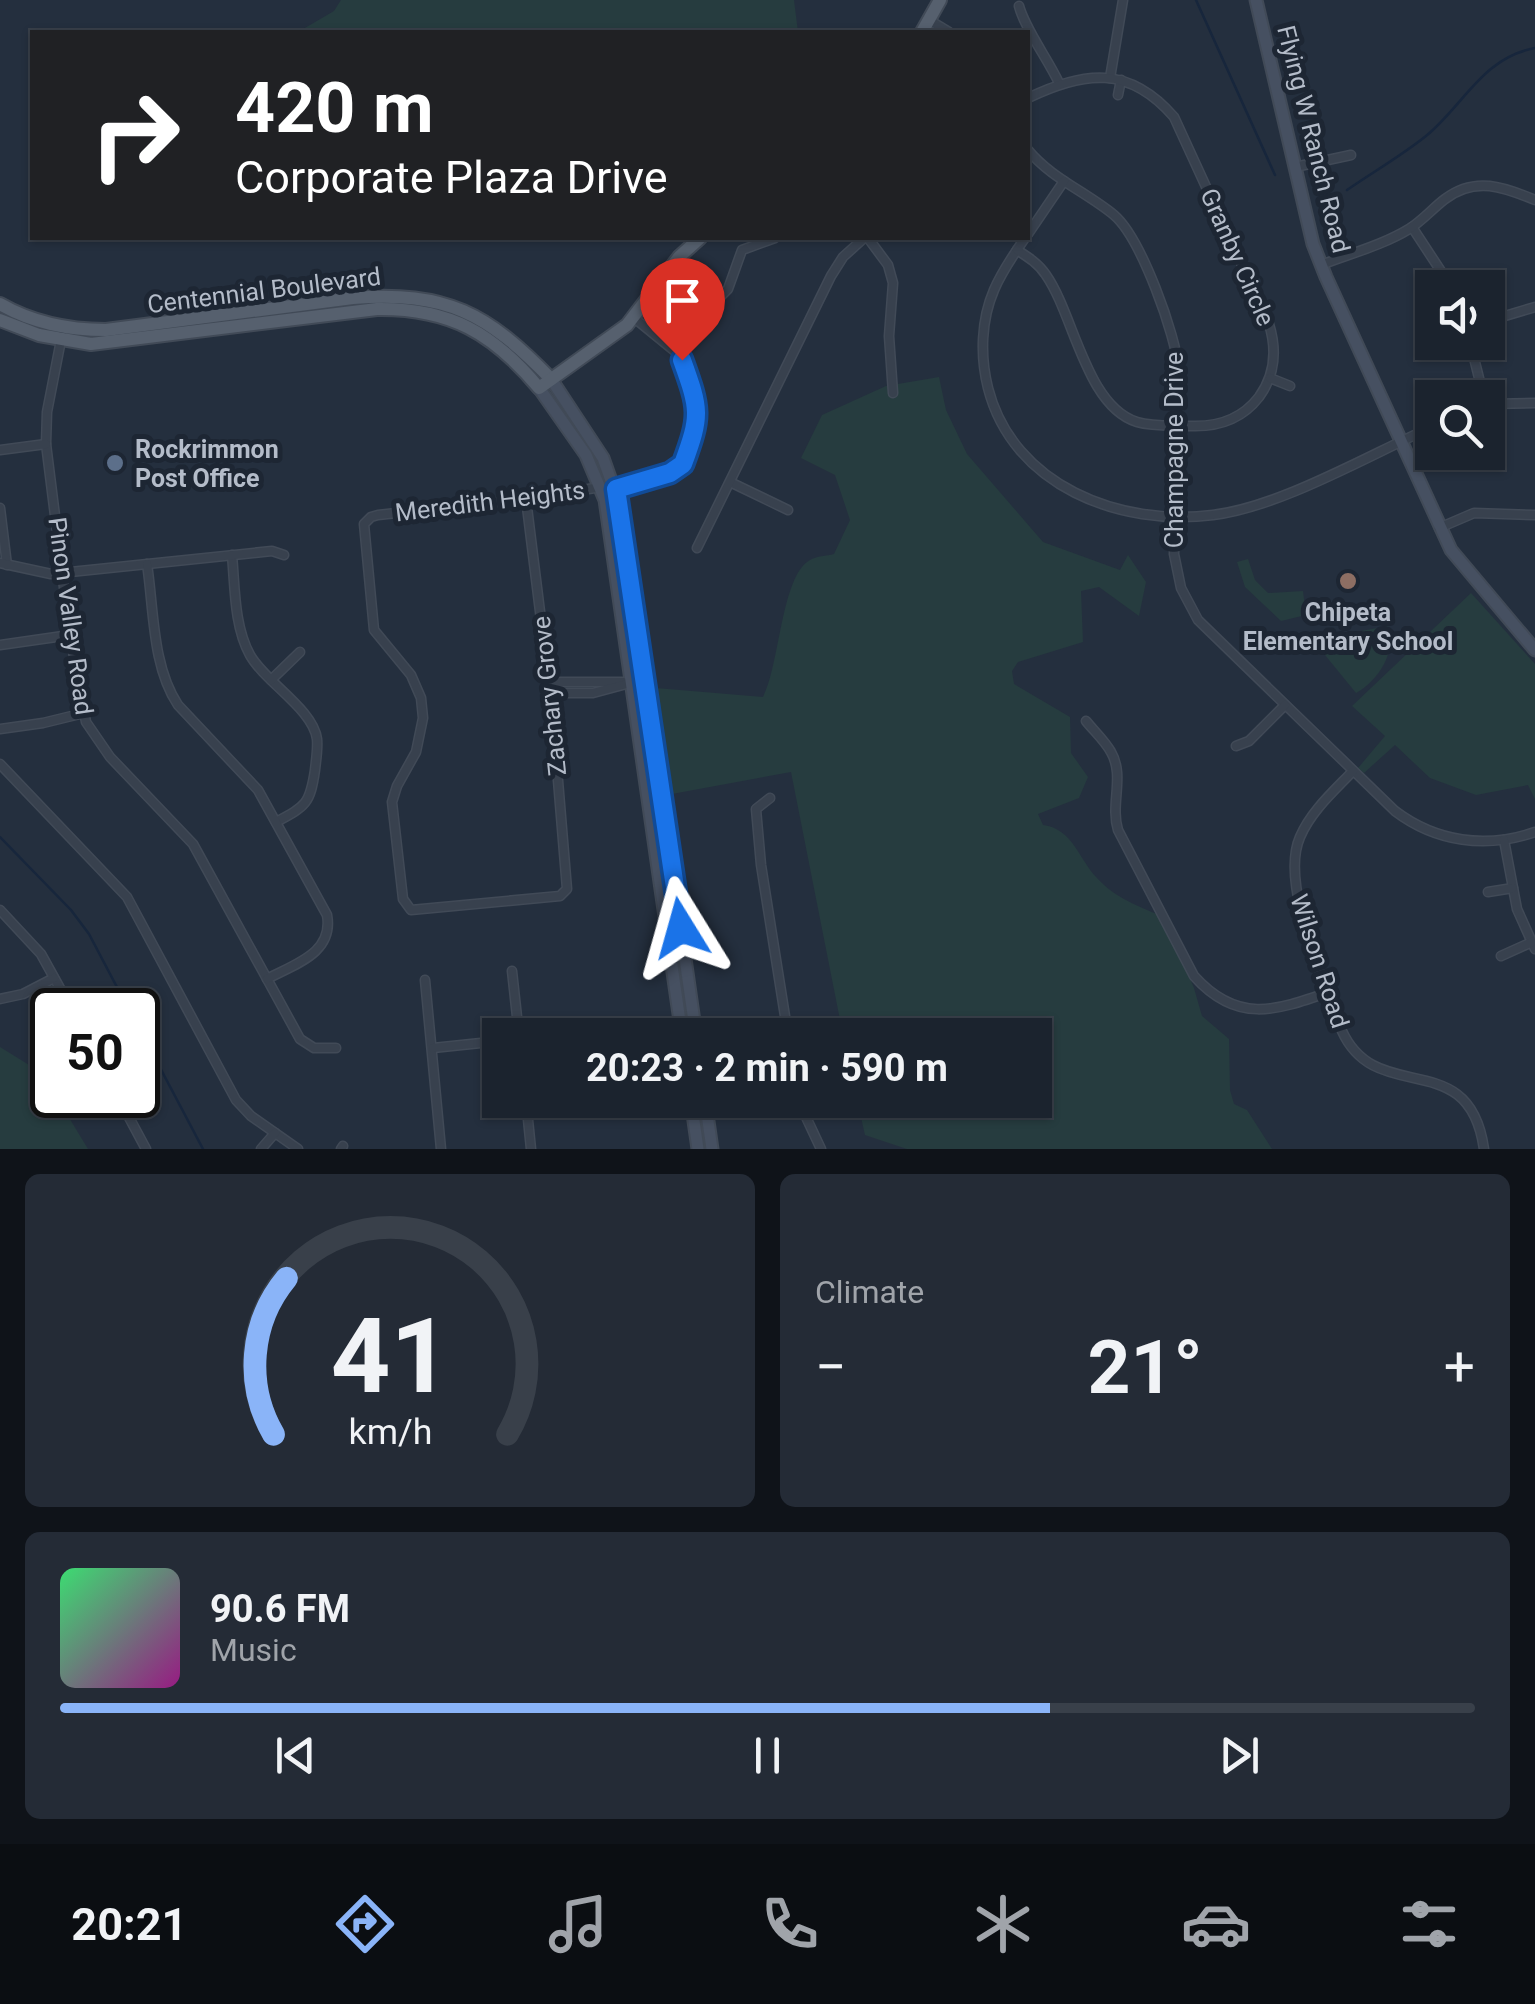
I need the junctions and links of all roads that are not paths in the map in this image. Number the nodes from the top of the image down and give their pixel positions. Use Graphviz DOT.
graph roads {
  1 [pos="940,0"];
  2 [pos="1123,0"];
  3 [pos="1256,0"];
  4 [pos="1019,6"];
  5 [pos="929,20"];
  6 [pos="923,30"];
  7 [pos="946,30"];
  8 [pos="1030,30"];
  9 [pos="1030,31"];
  10 [pos="1110,78"];
  11 [pos="1121,80"];
  12 [pos="1059,83"];
  13 [pos="1118,95"];
  14 [pos="1030,97"];
  15 [pos="1030,152"];
  16 [pos="1351,155"];
  17 [pos="1295,166"];
  18 [pos="1064,181"];
  19 [pos="1534,197"];
  20 [pos="1412,227"];
  21 [pos="1030,230"];
  22 [pos="698,240"];
  23 [pos="770,240"];
  24 [pos="864,240"];
  25 [pos="868,240"];
  26 [pos="1023,240"];
  27 [pos="1017,250"];
  28 [pos="1321,265"];
  29 [pos="1440,270"];
  30 [pos="0,304"];
  31 [pos="1535,307"];
  32 [pos="1505,316"];
  33 [pos="633,317"];
  34 [pos="0,320"];
  35 [pos="62,334"];
  36 [pos="656,336"];
  37 [pos="1270,378"];
  38 [pos="551,379"];
  39 [pos="1290,386"];
  40 [pos="539,388"];
  41 [pos="892,393"];
  42 [pos="1535,403"];
  43 [pos="1505,404"];
  44 [pos="1177,425"];
  45 [pos="1415,434"];
  46 [pos="1400,441"];
  47 [pos="46,444"];
  48 [pos="0,450"];
  49 [pos="732,482"];
  50 [pos="601,487"];
  51 [pos="616,489"];
  52 [pos="526,499"];
  53 [pos="0,508"];
  54 [pos="788,510"];
  55 [pos="1535,514"];
  56 [pos="1174,517"];
  57 [pos="1439,528"];
  58 [pos="696,548"];
  59 [pos="232,555"];
  60 [pos="284,556"];
  61 [pos="4,564"];
  62 [pos="147,564"];
  63 [pos="62,573"];
  64 [pos="70,635"];
  65 [pos="0,645"];
  66 [pos="1535,650"];
  67 [pos="300,652"];
  68 [pos="271,680"];
  69 [pos="639,681"];
  70 [pos="549,682"];
  71 [pos="550,693"];
  72 [pos="1285,705"];
  73 [pos="84,713"];
  74 [pos="1086,721"];
  75 [pos="0,728"];
  76 [pos="1236,746"];
  77 [pos="0,764"];
  78 [pos="1353,770"];
  79 [pos="770,798"];
  80 [pos="276,822"];
  81 [pos="1535,832"];
  82 [pos="1504,840"];
  83 [pos="1512,888"];
  84 [pos="566,892"];
  85 [pos="1488,892"];
  86 [pos="0,910"];
  87 [pos="1534,945"];
  88 [pos="1502,956"];
  89 [pos="512,971"];
  90 [pos="54,978"];
  91 [pos="267,980"];
  92 [pos="425,980"];
  93 [pos="60,988"];
  94 [pos="1329,992"];
  95 [pos="0,999"];
  96 [pos="517,1018"];
  97 [pos="680,1018"];
  98 [pos="693,1018"];
  99 [pos="785,1018"];
  100 [pos="482,1043"];
  101 [pos="336,1048"];
  102 [pos="433,1048"];
  103 [pos="130,1118"];
  104 [pos="528,1118"];
  105 [pos="694,1118"];
  106 [pos="708,1118"];
  107 [pos="806,1118"];
  108 [pos="274,1132"];
  109 [pos="146,1149"];
  110 [pos="261,1149"];
  111 [pos="298,1149"];
  112 [pos="441,1149"];
  113 [pos="531,1149"];
  114 [pos="698,1149"];
  115 [pos="712,1149"];
  116 [pos="821,1149"];
  117 [pos="1484,1149"];
  1 -- 5 [label="main road"];
  2 -- 10 [label="street"];
  3 -- 17 [label="main road, Flying W Ranch Road"];
  4 -- 8 [label="street"];
  5 -- 6 [label="main road"];
  5 -- 7 [label="street"];
  9 -- 12 [label="street"];
  10 -- 11 [label="street, Granby Circle"];
  10 -- 12 [label="street, Granby Circle"];
  11 -- 13 [label="street"];
  11 -- 37 [label="street, Granby Circle"];
  12 -- 14 [label="street, Granby Circle"];
  15 -- 18 [label="street, Champagne Drive"];
  16 -- 17 [label="street"];
  17 -- 28 [label="main road, Flying W Ranch Road"];
  18 -- 21 [label="street"];
  18 -- 44 [label="street, Champagne Drive"];
  19 -- 20 [label="street"];
  20 -- 28 [label="street"];
  20 -- 29 [label="street"];
  22 -- 33 [label="main road"];
  23 -- 36 [label="street"];
  24 -- 49 [label="street"];
  25 -- 41 [label="street"];
  26 -- 27 [label="street"];
  27 -- 44 [label="street"];
  27 -- 56 [label="street"];
  28 -- 46 [label="main road, Flying W Ranch Road"];
  30 -- 35 [label="main road, Centennial Boulevard"];
  31 -- 32 [label="street"];
  33 -- 36 [label="street"];
  33 -- 38 [label="main road"];
  34 -- 35 [label="main road, Centennial Boulevard"];
  35 -- 38 [label="main road, Centennial Boulevard"];
  35 -- 40 [label="main road, Centennial Boulevard"];
  35 -- 47 [label="street, Pinon Valley Road"];
  36 -- 51 [label="street"];
  37 -- 39 [label="street"];
  37 -- 44 [label="street"];
  38 -- 40 [label="main road"];
  38 -- 51 [label="main road, Centennial Boulevard"];
  40 -- 50 [label="main road, Centennial Boulevard"];
  42 -- 43 [label="street"];
  44 -- 56 [label="street, Champagne Drive"];
  45 -- 46 [label="street"];
  46 -- 56 [label="street"];
  46 -- 57 [label="main road, Flying W Ranch Road"];
  47 -- 48 [label="street"];
  47 -- 63 [label="street, Pinon Valley Road"];
  49 -- 54 [label="street"];
  49 -- 58 [label="street"];
  50 -- 52 [label="street, Meredith Heights"];
  50 -- 69 [label="main road, Centennial Boulevard"];
  51 -- 69 [label="main road, Centennial Boulevard"];
  52 -- 70 [label="street, Zachary Grove"];
  52 -- 84 [label="street, Meredith Heights"];
  53 -- 61 [label="street"];
  55 -- 57 [label="street"];
  56 -- 72 [label="street, Champagne Drive"];
  57 -- 66 [label="main road, Flying W Ranch Road"];
  59 -- 60 [label="street"];
  59 -- 62 [label="street"];
  59 -- 68 [label="street"];
  61 -- 63 [label="street"];
  62 -- 63 [label="street"];
  62 -- 80 [label="street"];
  63 -- 64 [label="street, Pinon Valley Road"];
  64 -- 65 [label="street"];
  64 -- 73 [label="street, Pinon Valley Road"];
  67 -- 68 [label="street"];
  68 -- 80 [label="street"];
  69 -- 70 [label="street"];
  69 -- 71 [label="street"];
  69 -- 97 [label="main road, Centennial Boulevard"];
  69 -- 98 [label="main road, Centennial Boulevard"];
  70 -- 71 [label="street, Zachary Grove"];
  71 -- 84 [label="street, Zachary Grove"];
  72 -- 76 [label="street"];
  72 -- 78 [label="street, Champagne Drive"];
  73 -- 75 [label="street"];
  73 -- 91 [label="street, Pinon Valley Road"];
  74 -- 94 [label="street"];
  77 -- 108 [label="street"];
  78 -- 82 [label="street, Champagne Drive"];
  78 -- 94 [label="street, Wilson Road"];
  79 -- 99 [label="street"];
  80 -- 91 [label="street"];
  81 -- 82 [label="street, Champagne Drive"];
  82 -- 83 [label="street"];
  83 -- 85 [label="street"];
  83 -- 87 [label="street"];
  86 -- 90 [label="street"];
  87 -- 88 [label="street"];
  89 -- 96 [label="street"];
  90 -- 93 [label="street"];
  90 -- 95 [label="street"];
  91 -- 101 [label="street, Pinon Valley Road"];
  92 -- 102 [label="street"];
  94 -- 117 [label="street, Wilson Road"];
  100 -- 102 [label="street"];
  102 -- 112 [label="street"];
  103 -- 109 [label="street"];
  104 -- 113 [label="street"];
  105 -- 114 [label="main road"];
  106 -- 115 [label="main road"];
  107 -- 116 [label="street"];
  108 -- 110 [label="street"];
  108 -- 111 [label="street"];
}
